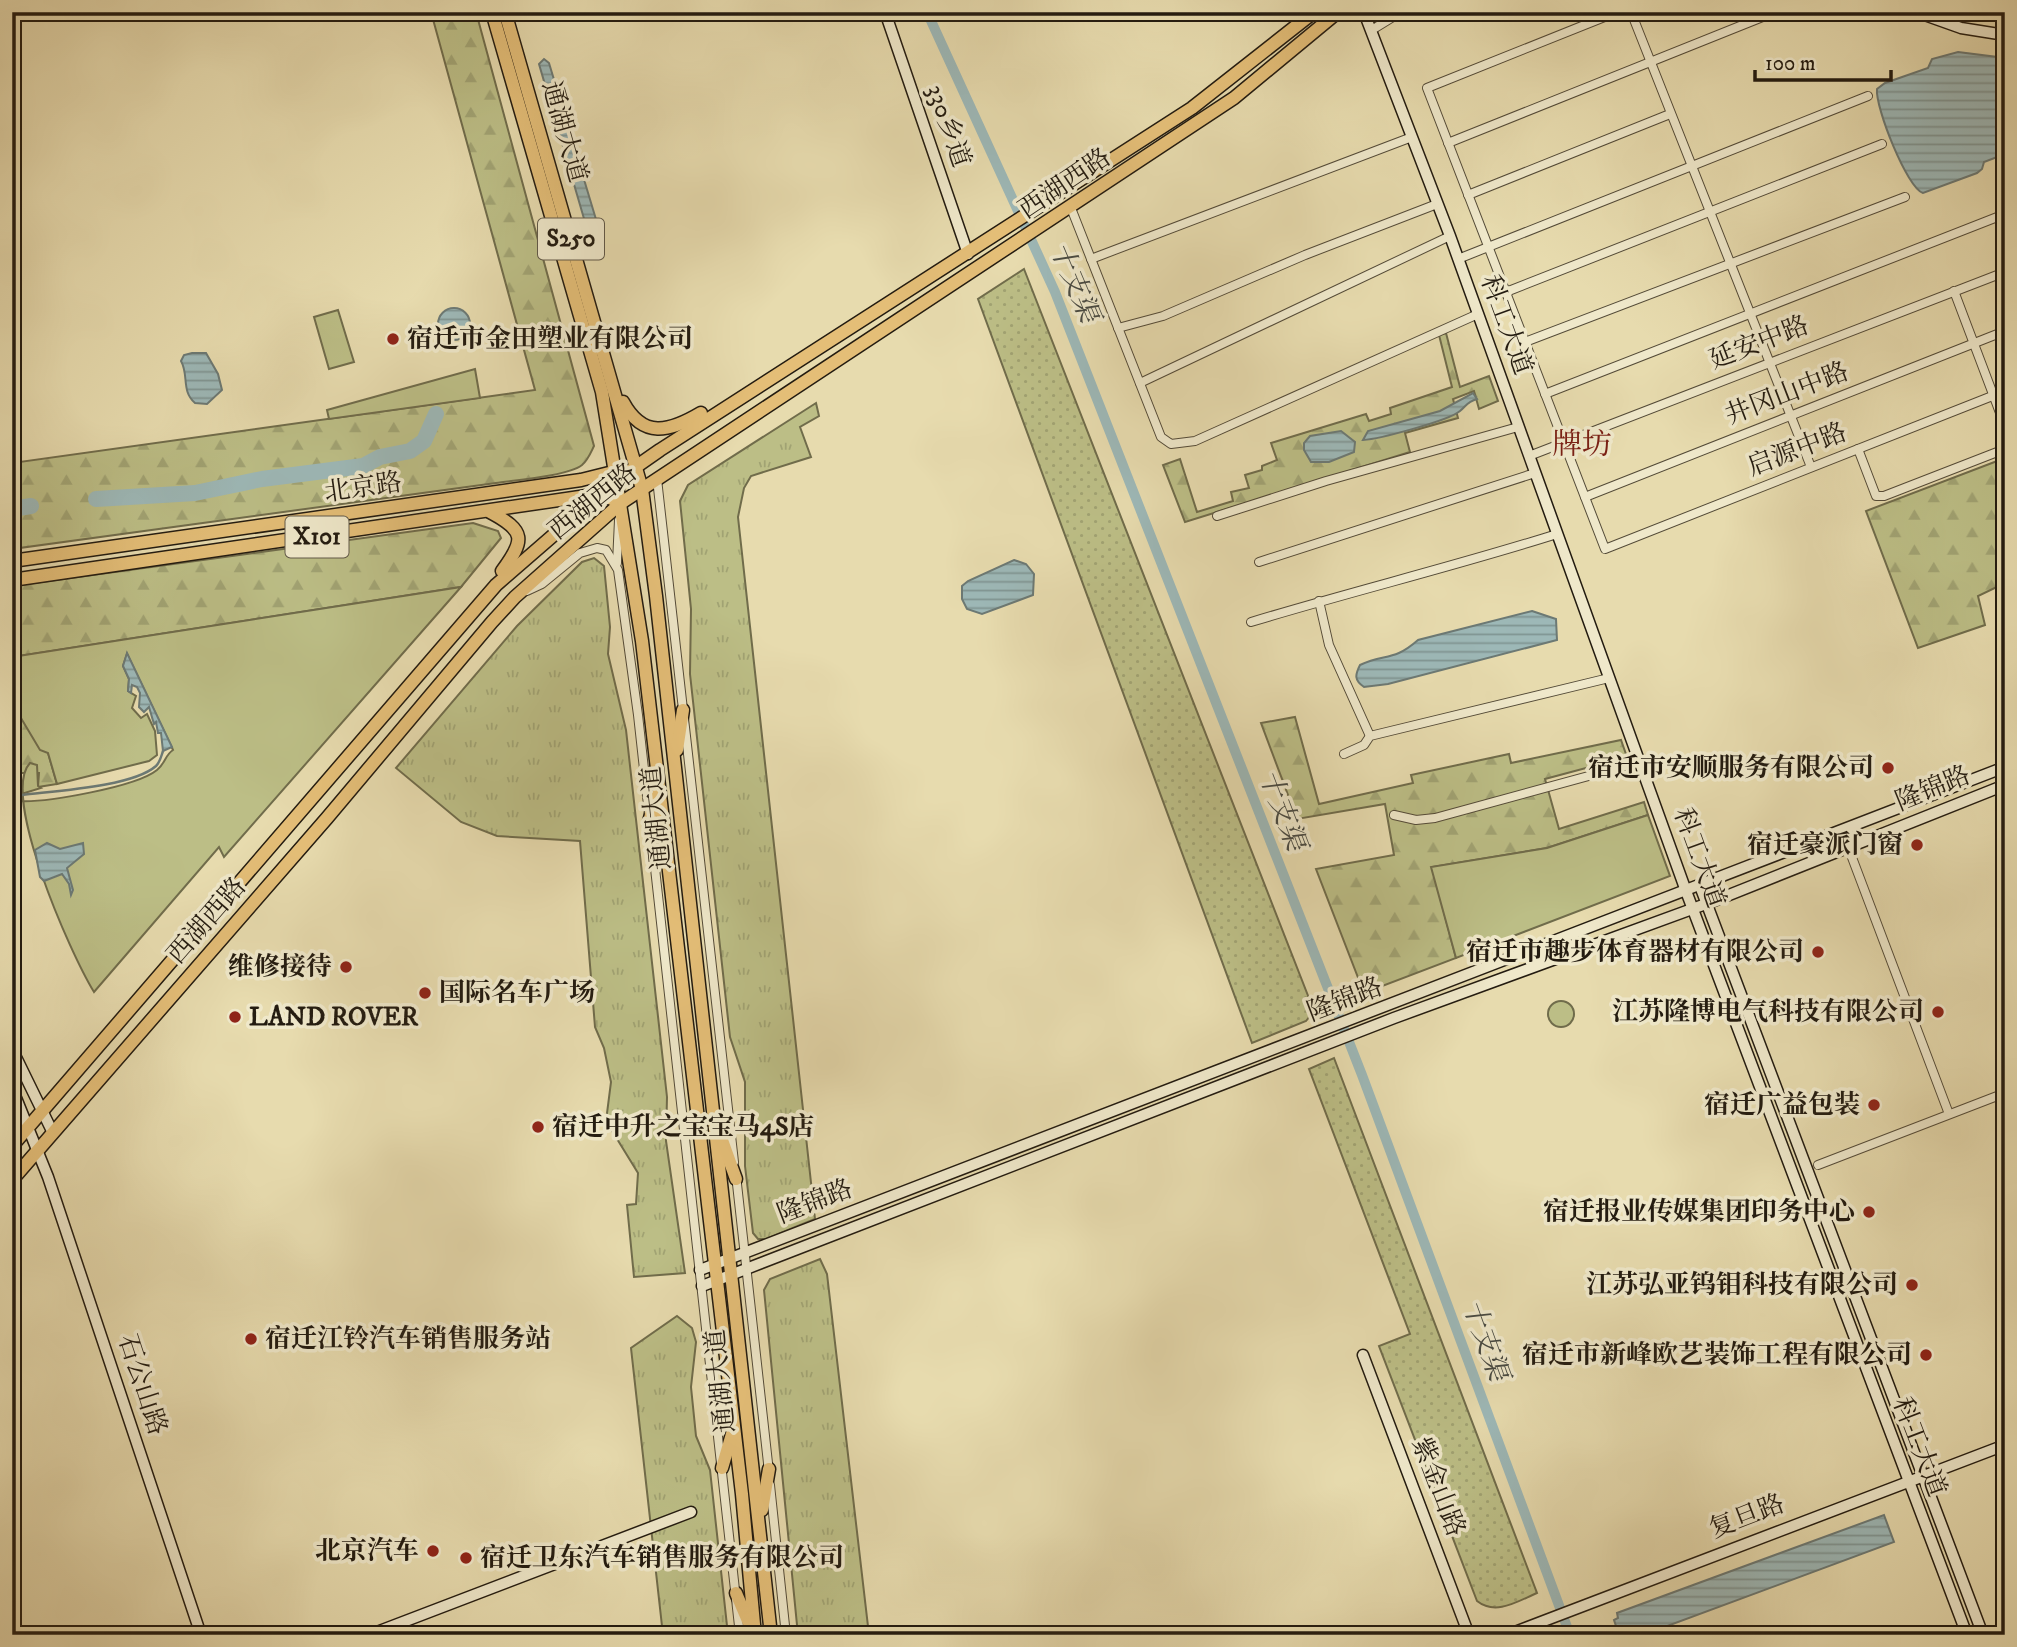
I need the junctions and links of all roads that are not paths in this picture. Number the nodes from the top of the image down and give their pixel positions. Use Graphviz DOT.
graph roads {
  1 [pos="492,12"];
  2 [pos="505,12"];
  3 [pos="885,12"];
  4 [pos="1314,12"];
  5 [pos="1338,12"];
  6 [pos="1401,12"];
  7 [pos="1617,12"];
  8 [pos="1631,12"];
  9 [pos="1775,12"];
  10 [pos="1916,12"];
  11 [pos="1365,15"];
  12 [pos="1375,28"];
  13 [pos="2005,35"];
  14 [pos="1650,62"];
  15 [pos="1868,96"];
  16 [pos="1670,114"];
  17 [pos="1412,137"];
  18 [pos="1448,143"];
  19 [pos="1882,144"];
  20 [pos="1690,165"];
  21 [pos="1468,195"];
  22 [pos="1905,197"];
  23 [pos="1437,204"];
  24 [pos="1071,208"];
  25 [pos="1708,212"];
  26 [pos="2005,214"];
  27 [pos="1450,236"];
  28 [pos="1488,246"];
  29 [pos="968,254"];
  30 [pos="1091,259"];
  31 [pos="1458,259"];
  32 [pos="1729,264"];
  33 [pos="2005,272"];
  34 [pos="1954,291"];
  35 [pos="1506,292"];
  36 [pos="1478,314"];
  37 [pos="1750,316"];
  38 [pos="1118,328"];
  39 [pos="2005,331"];
  40 [pos="1525,342"];
  41 [pos="1973,344"];
  42 [pos="802,358"];
  43 [pos="1769,362"];
  44 [pos="1140,383"];
  45 [pos="614,385"];
  46 [pos="2005,391"];
  47 [pos="1545,394"];
  48 [pos="1993,395"];
  49 [pos="1790,415"];
  50 [pos="2005,426"];
  51 [pos="1518,427"];
  52 [pos="1564,442"];
  53 [pos="1858,449"];
  54 [pos="2005,449"];
  55 [pos="1529,456"];
  56 [pos="635,466"];
  57 [pos="1811,467"];
  58 [pos="1535,473"];
  59 [pos="616,475"];
  60 [pos="657,479"];
  61 [pos="642,489"];
  62 [pos="600,494"];
  63 [pos="1585,497"];
  64 [pos="621,503"];
  65 [pos="489,512"];
  66 [pos="1217,516"];
  67 [pos="1557,534"];
  68 [pos="12,561"];
  69 [pos="1259,562"];
  70 [pos="618,570"];
  71 [pos="12,580"];
  72 [pos="490,593"];
  73 [pos="515,597"];
  74 [pos="1319,601"];
  75 [pos="1251,622"];
  76 [pos="1609,678"];
  77 [pos="683,710"];
  78 [pos="1370,736"];
  79 [pos="1344,754"];
  80 [pos="1640,762"];
  81 [pos="2005,767"];
  82 [pos="675,768"];
  83 [pos="658,785"];
  84 [pos="2005,785"];
  85 [pos="1394,815"];
  86 [pos="649,822"];
  87 [pos="1842,831"];
  88 [pos="1848,847"];
  89 [pos="1700,886"];
  90 [pos="1686,891"];
  91 [pos="1707,903"];
  92 [pos="1693,909"];
  93 [pos="12,1049"];
  94 [pos="12,1088"];
  95 [pos="2005,1093"];
  96 [pos="43,1111"];
  97 [pos="1949,1114"];
  98 [pos="715,1122"];
  99 [pos="29,1127"];
  100 [pos="53,1133"];
  101 [pos="12,1146"];
  102 [pos="38,1149"];
  103 [pos="1818,1165"];
  104 [pos="736,1179"];
  105 [pos="12,1180"];
  106 [pos="744,1253"];
  107 [pos="730,1259"];
  108 [pos="714,1265"];
  109 [pos="746,1269"];
  110 [pos="700,1270"];
  111 [pos="732,1275"];
  112 [pos="716,1281"];
  113 [pos="702,1286"];
  114 [pos="1363,1355"];
  115 [pos="734,1427"];
  116 [pos="2005,1445"];
  117 [pos="722,1468"];
  118 [pos="769,1469"];
  119 [pos="1923,1476"];
  120 [pos="1908,1481"];
  121 [pos="760,1528"];
  122 [pos="736,1593"];
  123 [pos="201,1635"];
  124 [pos="369,1635"];
  125 [pos="387,1635"];
  126 [pos="740,1635"];
  127 [pos="754,1635"];
  128 [pos="771,1635"];
  129 [pos="786,1635"];
  130 [pos="1469,1635"];
  131 [pos="1507,1635"];
  132 [pos="1967,1635"];
  133 [pos="1983,1635"];
  1 -- 59 [label="main road, 通湖大道 / S250"];
  2 -- 45 [label="main road, 通湖大道 / S250"];
  3 -- 29 [label="street, 330乡道"];
  4 -- 29 [label="main road, 西湖西路"];
  5 -- 24 [label="main road, 西湖西路"];
  6 -- 12 [label="street"];
  7 -- 18 [label="street"];
  8 -- 14 [label="street"];
  9 -- 14 [label="street"];
  10 -- 13 [label="street"];
  11 -- 17 [label="street, 科工大道"];
  14 -- 16 [label="street"];
  14 -- 18 [label="street"];
  15 -- 20 [label="street"];
  16 -- 20 [label="street"];
  16 -- 21 [label="street"];
  17 -- 23 [label="street, 科工大道"];
  17 -- 30 [label="street"];
  18 -- 21 [label="street"];
  19 -- 25 [label="street"];
  20 -- 25 [label="street"];
  20 -- 28 [label="street"];
  21 -- 28 [label="street"];
  22 -- 32 [label="street"];
  23 -- 27 [label="street, 科工大道"];
  23 -- 38 [label="street"];
  24 -- 30 [label="street"];
  24 -- 60 [label="main road, 西湖西路"];
  25 -- 32 [label="street"];
  25 -- 35 [label="street"];
  26 -- 37 [label="street"];
  27 -- 31 [label="street, 科工大道"];
  27 -- 44 [label="street"];
  28 -- 31 [label="street"];
  28 -- 35 [label="street"];
  29 -- 42 [label="main road, 西湖西路"];
  30 -- 38 [label="street"];
  31 -- 36 [label="street, 科工大道"];
  32 -- 37 [label="street"];
  32 -- 40 [label="street"];
  33 -- 34 [label="street, 延安中路"];
  34 -- 41 [label="street"];
  34 -- 43 [label="street, 延安中路"];
  35 -- 40 [label="street"];
  36 -- 44 [label="street"];
  36 -- 51 [label="street, 科工大道"];
  37 -- 43 [label="street"];
  37 -- 47 [label="street"];
  38 -- 44 [label="street"];
  39 -- 41 [label="street, 井冈山中路"];
  40 -- 47 [label="street"];
  41 -- 48 [label="street"];
  41 -- 49 [label="street, 井冈山中路"];
  42 -- 45 [label="main road"];
  42 -- 56 [label="main road, 西湖西路"];
  43 -- 49 [label="street"];
  43 -- 52 [label="street, 延安中路"];
  45 -- 56 [label="main road, 通湖大道 / S250"];
  46 -- 48 [label="street, 启源中路"];
  47 -- 52 [label="street"];
  48 -- 50 [label="street"];
  48 -- 53 [label="street, 启源中路"];
  49 -- 57 [label="street"];
  49 -- 63 [label="street, 井冈山中路"];
  51 -- 55 [label="street, 科工大道"];
  51 -- 66 [label="street"];
  52 -- 55 [label="street, 延安中路"];
  52 -- 63 [label="street"];
  53 -- 54 [label="street"];
  53 -- 57 [label="street, 启源中路"];
  55 -- 58 [label="street, 科工大道"];
  56 -- 59 [label="main road, 西湖西路"];
  56 -- 61 [label="main road, 通湖大道"];
  57 -- 63 [label="street, 启源中路"];
  58 -- 67 [label="street, 科工大道"];
  58 -- 69 [label="street"];
  59 -- 62 [label="main road, 西湖西路"];
  59 -- 64 [label="main road, 通湖大道 / S250"];
  59 -- 68 [label="main road, 北京路 / X101"];
  60 -- 61 [label="main road, 西湖西路"];
  60 -- 77 [label="street"];
  61 -- 64 [label="main road, 西湖西路"];
  61 -- 82 [label="main road, 通湖大道"];
  62 -- 64 [label="main road"];
  62 -- 65 [label="main road, 北京路 / X101"];
  62 -- 72 [label="main road, 西湖西路"];
  64 -- 70 [label="street"];
  64 -- 73 [label="main road, 西湖西路"];
  64 -- 83 [label="main road, 通湖大道"];
  65 -- 71 [label="main road, 北京路 / X101"];
  65 -- 72 [label="main road"];
  67 -- 74 [label="street"];
  67 -- 76 [label="street, 科工大道"];
  70 -- 73 [label="street"];
  70 -- 86 [label="street"];
  72 -- 96 [label="main road, 西湖西路"];
  73 -- 100 [label="main road, 西湖西路"];
  74 -- 75 [label="street"];
  74 -- 78 [label="street"];
  76 -- 78 [label="street"];
  76 -- 80 [label="street, 科工大道"];
  77 -- 82 [label="main road"];
  77 -- 104 [label="street"];
  78 -- 79 [label="street"];
  80 -- 85 [label="street"];
  80 -- 90 [label="street, 科工大道"];
  81 -- 87 [label="street, 隆锦路"];
  82 -- 98 [label="main road, 通湖大道"];
  83 -- 86 [label="main road"];
  83 -- 108 [label="main road, 通湖大道"];
  84 -- 88 [label="street, 隆锦路"];
  86 -- 110 [label="street"];
  87 -- 88 [label="street"];
  87 -- 89 [label="street, 隆锦路"];
  88 -- 91 [label="street, 隆锦路"];
  88 -- 97 [label="street"];
  89 -- 90 [label="street, 隆锦路"];
  89 -- 91 [label="street, 科工大道"];
  90 -- 92 [label="street, 科工大道"];
  90 -- 106 [label="street, 隆锦路"];
  91 -- 92 [label="street, 隆锦路"];
  91 -- 119 [label="street, 科工大道"];
  92 -- 109 [label="street, 隆锦路"];
  92 -- 120 [label="street, 科工大道"];
  93 -- 96 [label="street"];
  94 -- 99 [label="street, 石公山路"];
  95 -- 97 [label="street"];
  96 -- 99 [label="main road, 西湖西路"];
  96 -- 100 [label="street"];
  97 -- 103 [label="street"];
  98 -- 104 [label="main road"];
  98 -- 107 [label="main road, 通湖大道"];
  99 -- 101 [label="main road, 西湖西路"];
  99 -- 102 [label="street, 石公山路"];
  100 -- 102 [label="main road, 西湖西路"];
  102 -- 105 [label="main road, 西湖西路"];
  102 -- 123 [label="street, 石公山路"];
  104 -- 106 [label="street"];
  106 -- 107 [label="street, 隆锦路"];
  106 -- 109 [label="street"];
  107 -- 108 [label="street, 隆锦路"];
  107 -- 111 [label="main road, 通湖大道"];
  108 -- 110 [label="street, 隆锦路"];
  108 -- 112 [label="main road, 通湖大道"];
  109 -- 111 [label="street, 隆锦路"];
  109 -- 118 [label="street"];
  110 -- 113 [label="street"];
  111 -- 112 [label="street, 隆锦路"];
  111 -- 121 [label="main road, 通湖大道"];
  112 -- 113 [label="street, 隆锦路"];
  112 -- 115 [label="main road, 通湖大道"];
  113 -- 117 [label="street"];
  114 -- 130 [label="street, 紫金山路"];
  115 -- 117 [label="main road"];
  115 -- 127 [label="main road, 通湖大道"];
  116 -- 119 [label="street, 复旦路"];
  117 -- 122 [label="street"];
  118 -- 121 [label="main road"];
  118 -- 129 [label="street"];
  119 -- 120 [label="street, 复旦路"];
  119 -- 133 [label="street, 科工大道"];
  120 -- 131 [label="street, 复旦路"];
  120 -- 132 [label="street, 科工大道"];
  121 -- 128 [label="main road, 通湖大道"];
  122 -- 126 [label="street"];
  122 -- 127 [label="main road"];
  124 -- 125 [label="street"];
}
